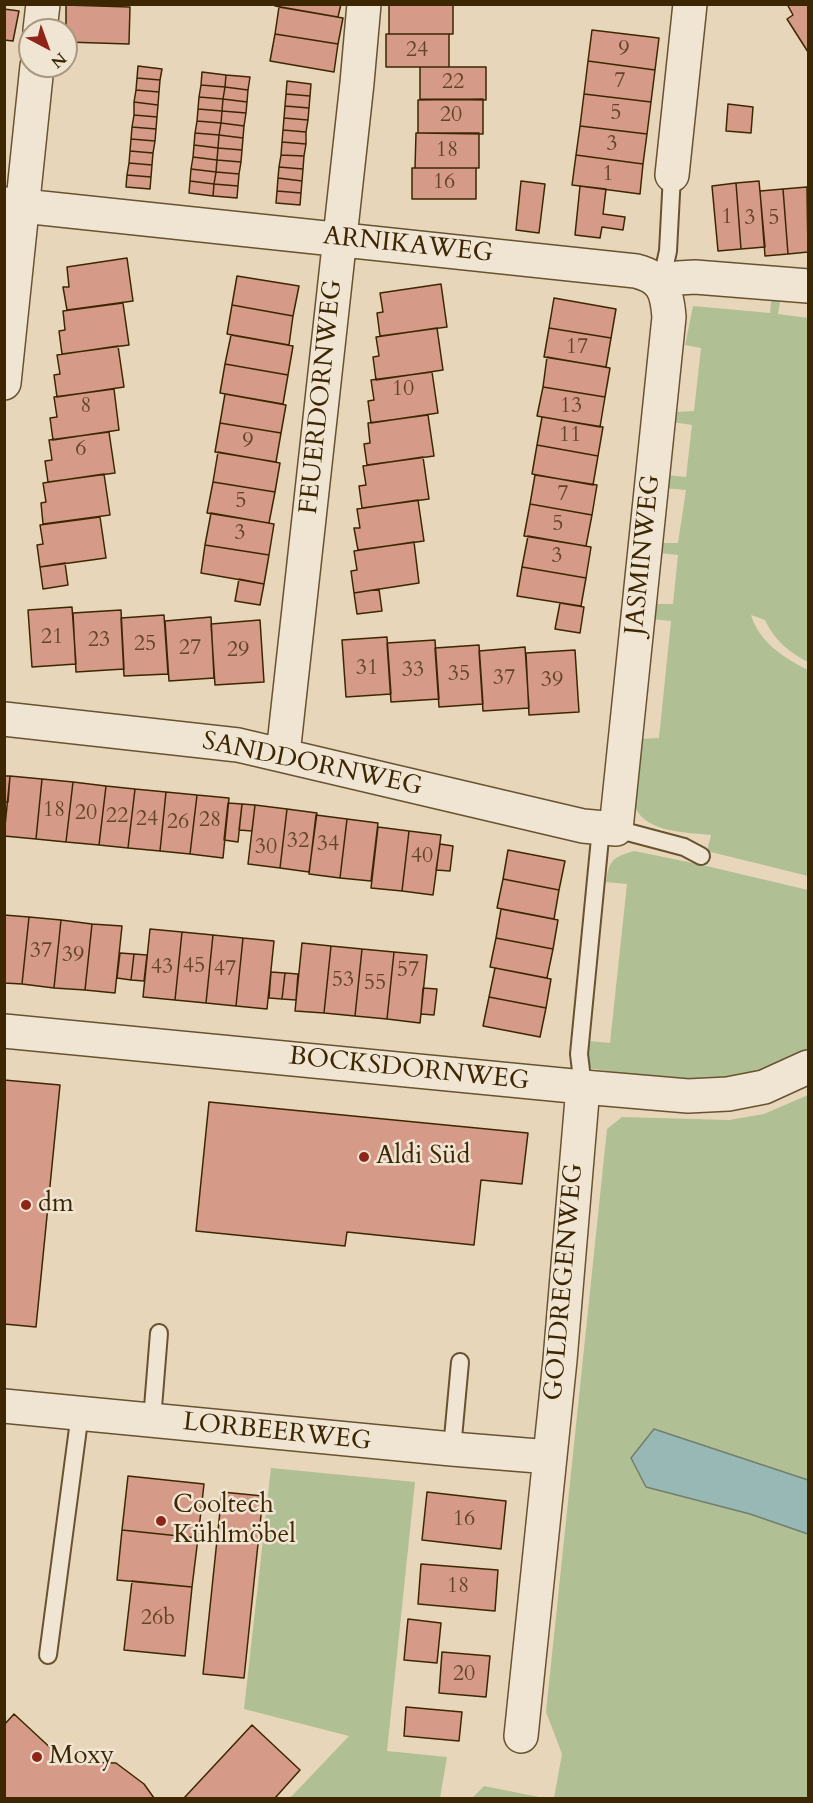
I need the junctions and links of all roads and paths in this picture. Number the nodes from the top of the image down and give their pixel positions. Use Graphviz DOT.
graph roads {
  1 [pos="364,4"];
  2 [pos="690,4"];
  3 [pos="35,78"];
  4 [pos="672,175"];
  5 [pos="14,205"];
  6 [pos="340,239"];
  7 [pos="660,283"];
  8 [pos="808,286"];
  9 [pos="4,382"];
  10 [pos="4,719"];
  11 [pos="283,754"];
  12 [pos="609,828"];
  13 [pos="701,856"];
  14 [pos="4,1031"];
  15 [pos="808,1067"];
  16 [pos="583,1088"];
  17 [pos="159,1333"];
  18 [pos="460,1362"];
  19 [pos="4,1406"];
  20 [pos="80,1413"];
  21 [pos="152,1420"];
  22 [pos="452,1449"];
  23 [pos="550,1457"];
  24 [pos="48,1655"];
  25 [pos="521,1736"];
  1 -- 6 [label="street, FEUERDORNWEG"];
  2 -- 4 [label="street"];
  3 -- 5 [label="street"];
  4 -- 7 [label="lane"];
  5 -- 6 [label="street, ARNIKAWEG"];
  5 -- 9 [label="street"];
  6 -- 7 [label="street, ARNIKAWEG"];
  6 -- 11 [label="street, FEUERDORNWEG"];
  7 -- 8 [label="street"];
  7 -- 12 [label="street, JASMINWEG"];
  10 -- 11 [label="street, SANDDORNWEG"];
  11 -- 12 [label="street, SANDDORNWEG"];
  12 -- 13 [label="lane"];
  12 -- 16 [label="lane, GOLDREGENWEG"];
  14 -- 16 [label="street, BOCKSDORNWEG"];
  15 -- 16 [label="street, BOCKSDORNWEG"];
  16 -- 23 [label="street, GOLDREGENWEG"];
  17 -- 21 [label="lane"];
  18 -- 22 [label="lane"];
  19 -- 20 [label="street, LORBEERWEG"];
  20 -- 21 [label="street, LORBEERWEG"];
  20 -- 24 [label="lane"];
  21 -- 22 [label="street, LORBEERWEG"];
  22 -- 23 [label="street, LORBEERWEG"];
  23 -- 25 [label="street, GOLDREGENWEG"];
}
